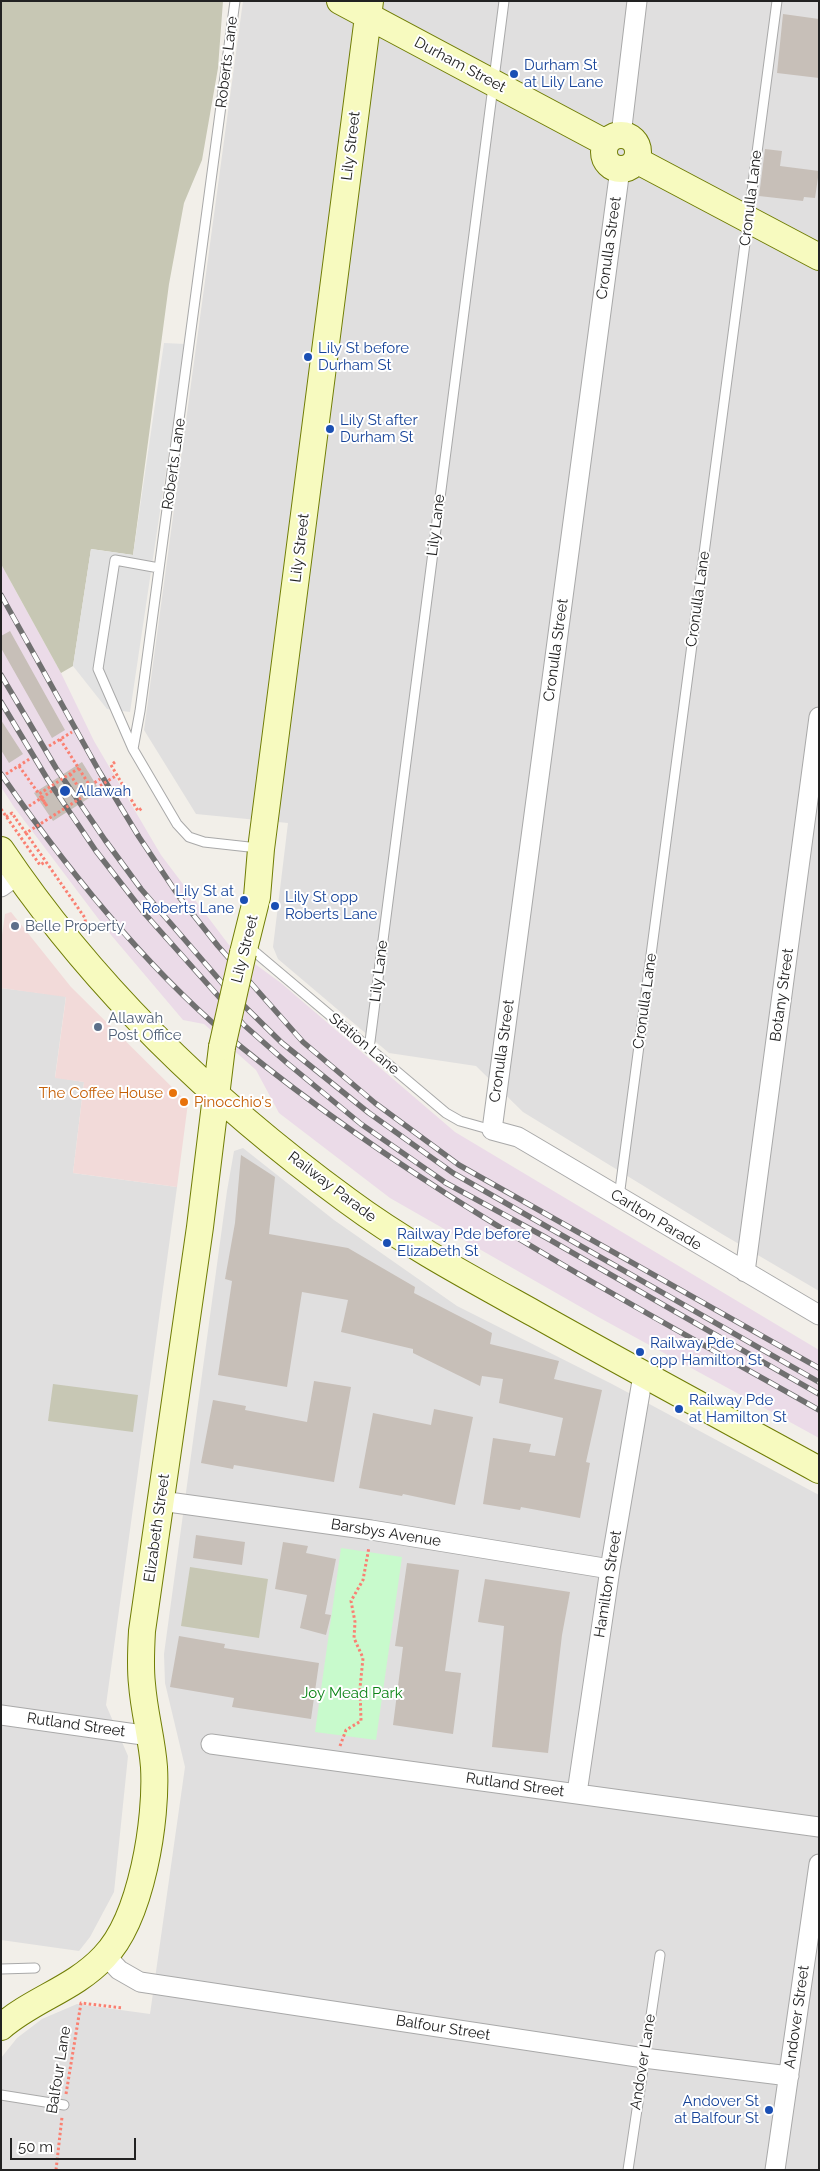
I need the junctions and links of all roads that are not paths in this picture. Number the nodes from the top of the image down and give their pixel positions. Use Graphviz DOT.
graph roads {
  1 [pos="235,1"];
  2 [pos="340,1"];
  3 [pos="504,1"];
  4 [pos="637,1"];
  5 [pos="776,1"];
  6 [pos="369,9"];
  7 [pos="494,83"];
  8 [pos="613,139"];
  9 [pos="628,165"];
  10 [pos="749,219"];
  11 [pos="819,257"];
  12 [pos="159,568"];
  13 [pos="819,717"];
  14 [pos="133,749"];
  15 [pos="261,849"];
  16 [pos="1,850"];
  17 [pos="10,881"];
  18 [pos="244,948"];
  19 [pos="368,1049"];
  20 [pos="216,1092"];
  21 [pos="492,1130"];
  22 [pos="619,1197"];
  23 [pos="745,1272"];
  24 [pos="819,1315"];
  25 [pos="643,1375"];
  26 [pos="819,1470"];
  27 [pos="161,1500"];
  28 [pos="610,1569"];
  29 [pos="1,1715"];
  30 [pos="150,1736"];
  31 [pos="211,1744"];
  32 [pos="577,1793"];
  33 [pos="819,1827"];
  34 [pos="819,1864"];
  35 [pos="660,1955"];
  36 [pos="106,1956"];
  37 [pos="35,1968"];
  38 [pos="1,1969"];
  39 [pos="811,1982"];
  40 [pos="1,2027"];
  41 [pos="644,2058"];
  42 [pos="789,2076"];
  43 [pos="1,2095"];
  44 [pos="64,2104"];
  45 [pos="628,2170"];
  46 [pos="775,2170"];
  1 -- 12 [label="lane, Roberts Lane"];
  2 -- 6 [label="main road, Durham Street"];
  3 -- 7 [label="lane, Lily Lane"];
  4 -- 8 [label="street"];
  5 -- 10 [label="lane, Cronulla Lane"];
  6 -- 7 [label="main road, Durham Street"];
  6 -- 15 [label="main road, Lily Street"];
  7 -- 8 [label="main road, Durham Street"];
  7 -- 19 [label="lane, Lily Lane"];
  8 -- 9 [label="main road, Durham Street"];
  9 -- 10 [label="main road"];
  9 -- 21 [label="street, Cronulla Street"];
  10 -- 11 [label="main road"];
  10 -- 22 [label="lane, Cronulla Lane"];
  12 -- 14 [label="lane, Roberts Lane"];
  12 -- 14 [label="lane"];
  13 -- 23 [label="street, Botany Street"];
  14 -- 15 [label="lane"];
  15 -- 18 [label="main road, Lily Street"];
  16 -- 17 [label="main road, Railway Parade"];
  17 -- 20 [label="main road, Railway Parade"];
  18 -- 19 [label="lane, Station Lane"];
  18 -- 20 [label="main road, Lily Street, bridge"];
  19 -- 21 [label="lane, Station Lane"];
  20 -- 25 [label="main road, Railway Parade"];
  20 -- 27 [label="main road, Elizabeth Street"];
  21 -- 22 [label="street, Carlton Parade"];
  22 -- 23 [label="street, Carlton Parade"];
  23 -- 24 [label="street, Carlton Parade"];
  25 -- 26 [label="main road, Railway Parade"];
  25 -- 28 [label="street, Hamilton Street"];
  27 -- 28 [label="street, Barsbys Avenue"];
  27 -- 30 [label="main road, Elizabeth Street"];
  28 -- 32 [label="street, Hamilton Street"];
  29 -- 30 [label="street, Rutland Street"];
  30 -- 36 [label="main road, Elizabeth Street"];
  31 -- 32 [label="street, Rutland Street"];
  32 -- 33 [label="street, Rutland Street"];
  34 -- 39 [label="street, Andover Street"];
  35 -- 41 [label="lane, Andover Lane"];
  36 -- 40 [label="main road, Elizabeth Street"];
  36 -- 41 [label="street, Balfour Street"];
  37 -- 38 [label="lane"];
  39 -- 42 [label="street, Andover Street"];
  41 -- 42 [label="street, Balfour Street"];
  41 -- 45 [label="lane, Andover Lane"];
  42 -- 46 [label="street, Andover Street"];
  43 -- 44 [label="lane"];
}
